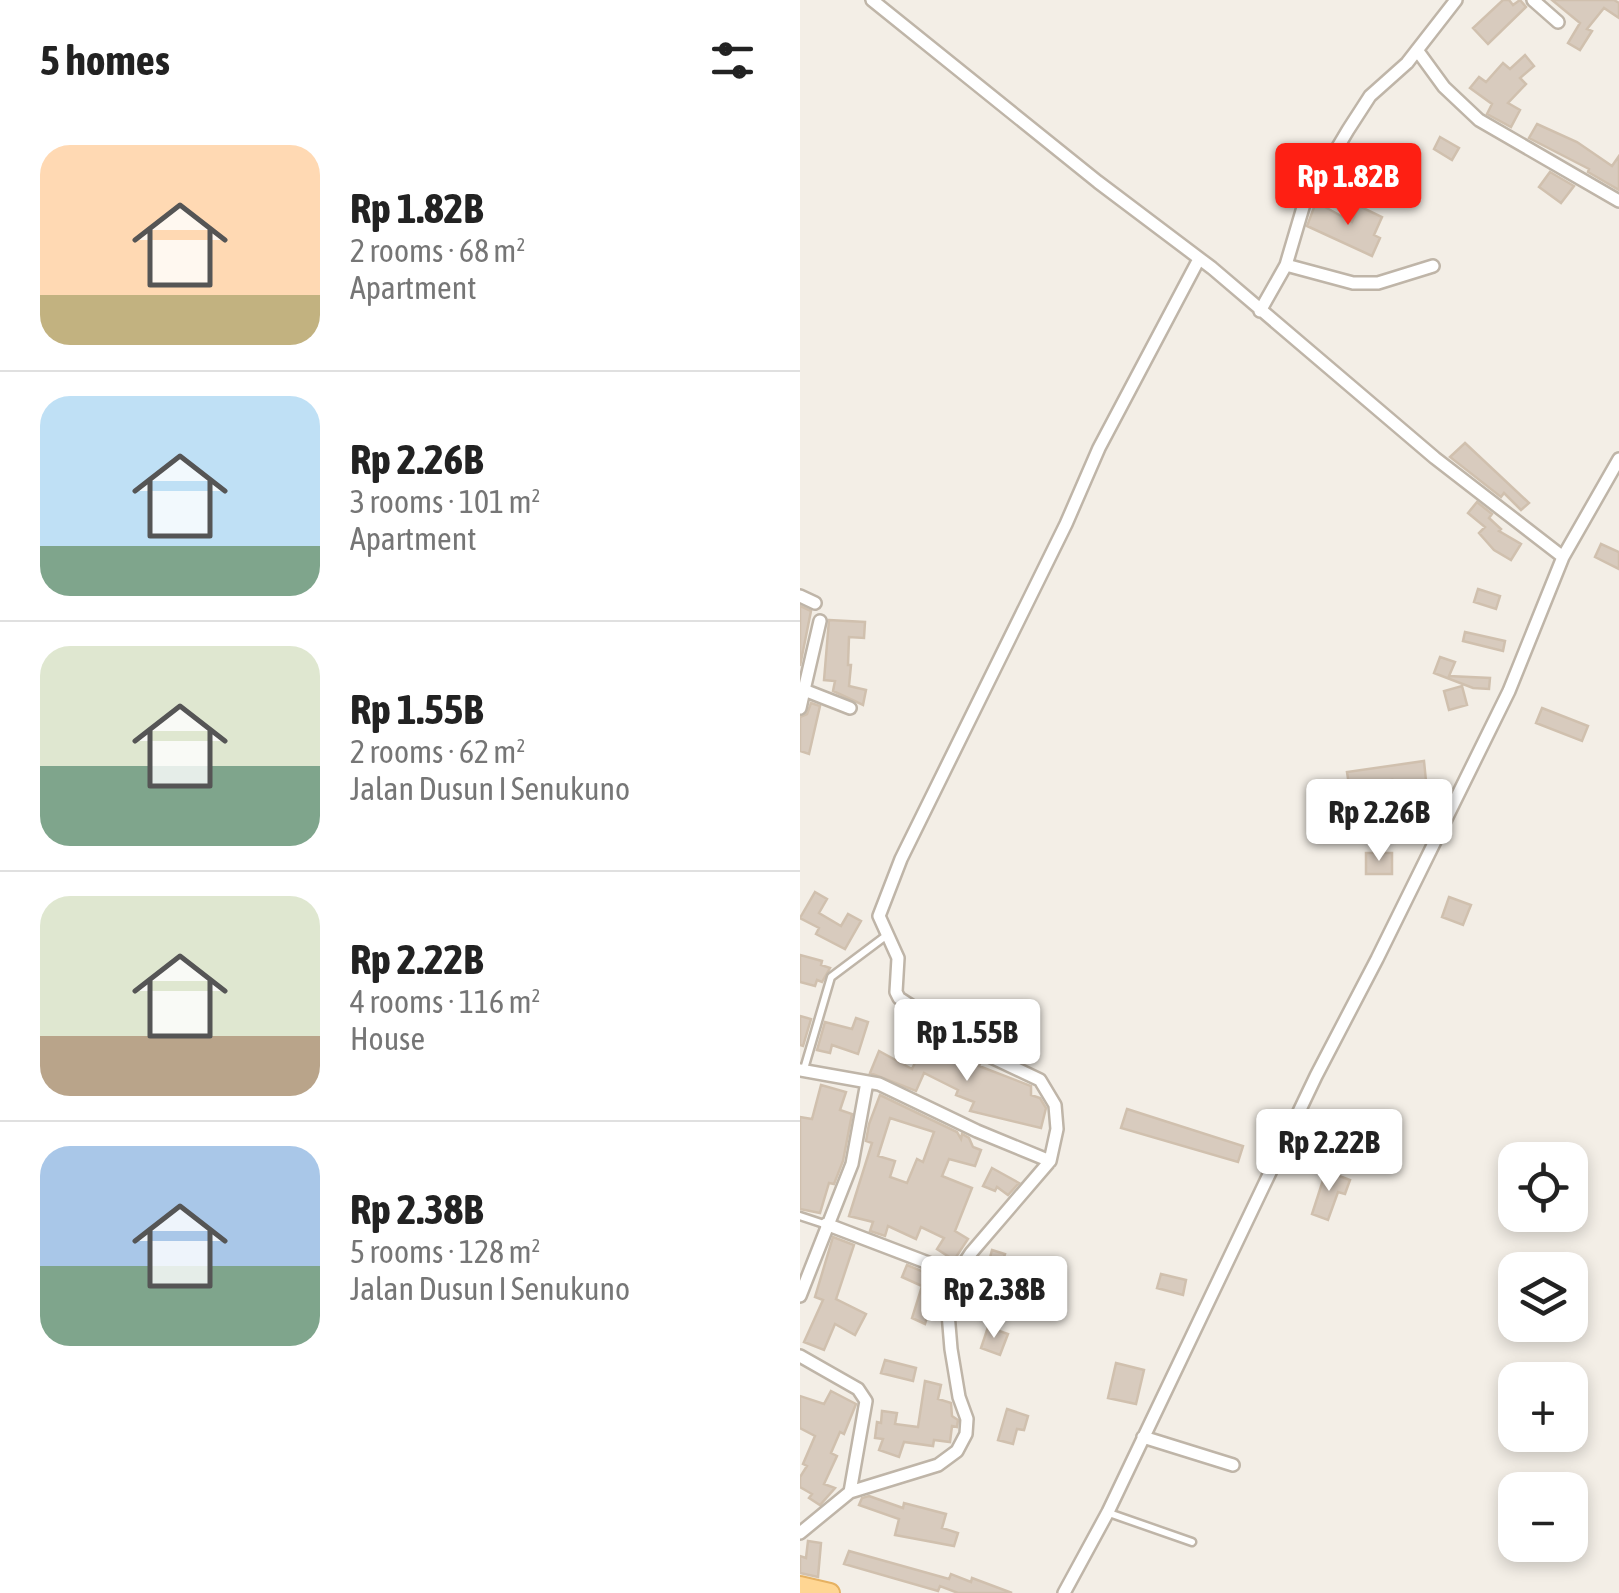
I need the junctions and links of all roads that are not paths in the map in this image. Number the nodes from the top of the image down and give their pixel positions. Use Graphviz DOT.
graph roads {
  1 [pos="872,0"];
  2 [pos="1456,0"];
  3 [pos="1532,0"];
  4 [pos="1558,22"];
  5 [pos="1416,50"];
  6 [pos="1619,201"];
  7 [pos="1199,258"];
  8 [pos="1286,265"];
  9 [pos="1434,266"];
  10 [pos="1260,311"];
  11 [pos="1619,459"];
  12 [pos="1563,556"];
  13 [pos="800,596"];
  14 [pos="815,603"];
  15 [pos="820,621"];
  16 [pos="802,690"];
  17 [pos="800,708"];
  18 [pos="850,708"];
  19 [pos="887,935"];
  20 [pos="802,1070"];
  21 [pos="867,1082"];
  22 [pos="1050,1161"];
  23 [pos="800,1216"];
  24 [pos="826,1224"];
  25 [pos="957,1274"];
  26 [pos="800,1296"];
  27 [pos="800,1356"];
  28 [pos="1143,1437"];
  29 [pos="1233,1465"];
  30 [pos="850,1492"];
  31 [pos="1108,1512"];
  32 [pos="800,1533"];
  33 [pos="1192,1542"];
  34 [pos="800,1586"];
  35 [pos="830,1593"];
  36 [pos="1064,1593"];
  1 -- 7 [label="street"];
  2 -- 5 [label="street"];
  3 -- 4 [label="street"];
  5 -- 6 [label="street"];
  5 -- 8 [label="street"];
  7 -- 10 [label="street"];
  7 -- 19 [label="street"];
  8 -- 9 [label="street"];
  8 -- 10 [label="street"];
  10 -- 12 [label="street"];
  11 -- 12 [label="street"];
  12 -- 28 [label="street"];
  13 -- 14 [label="street"];
  15 -- 16 [label="street"];
  16 -- 17 [label="street"];
  16 -- 18 [label="street"];
  19 -- 20 [label="lane"];
  19 -- 22 [label="street"];
  20 -- 21 [label="street"];
  21 -- 22 [label="street"];
  21 -- 24 [label="street"];
  22 -- 25 [label="street"];
  23 -- 24 [label="lane"];
  24 -- 25 [label="street"];
  24 -- 26 [label="street"];
  25 -- 30 [label="street"];
  27 -- 30 [label="street"];
  28 -- 29 [label="street"];
  28 -- 31 [label="street"];
  30 -- 32 [label="street"];
  31 -- 33 [label="lane"];
  31 -- 36 [label="street"];
  34 -- 35 [label="main road"];
}
